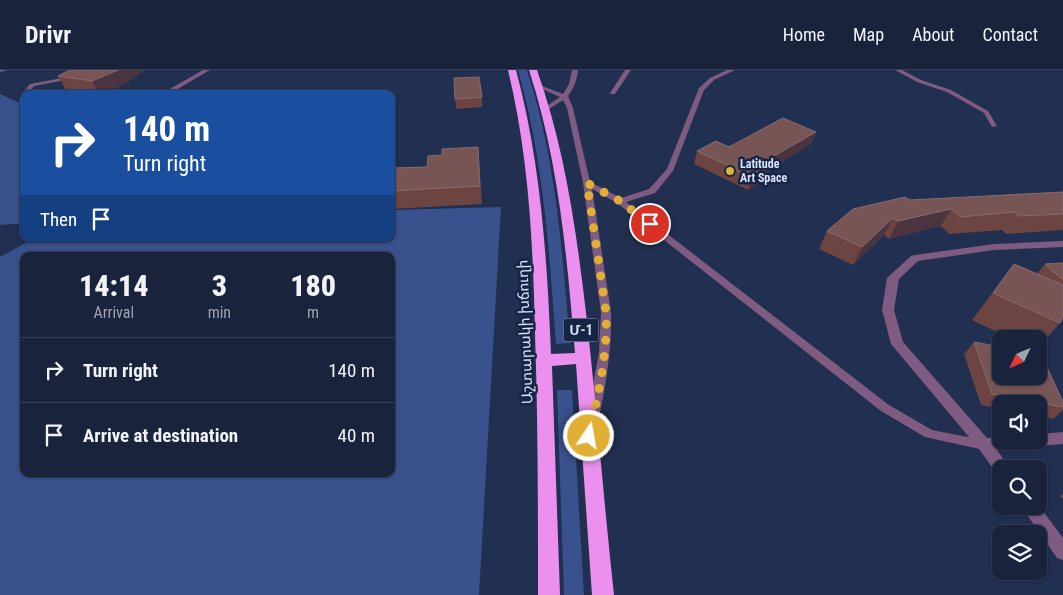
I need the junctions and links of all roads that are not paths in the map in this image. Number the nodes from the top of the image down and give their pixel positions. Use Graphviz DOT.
graph roads {
  1 [pos="94,70"];
  2 [pos="207,70"];
  3 [pos="512,70"];
  4 [pos="534,70"];
  5 [pos="575,70"];
  6 [pos="628,70"];
  7 [pos="732,70"];
  8 [pos="898,70"];
  9 [pos="540,86"];
  10 [pos="29,90"];
  11 [pos="171,90"];
  12 [pos="613,93"];
  13 [pos="565,97"];
  14 [pos="547,108"];
  15 [pos="994,126"];
  16 [pos="587,183"];
  17 [pos="620,201"];
  18 [pos="1063,244"];
  19 [pos="584,358"];
  20 [pos="544,360"];
  21 [pos="589,436"];
  22 [pos="1063,438"];
  23 [pos="1047,439"];
  24 [pos="992,444"];
  25 [pos="984,445"];
  26 [pos="995,460"];
  27 [pos="1036,515"];
  28 [pos="1063,552"];
  29 [pos="549,595"];
  30 [pos="603,595"];
  1 -- 10 [label="lane"];
  2 -- 11 [label="lane"];
  3 -- 20 [label="highway, Աշտարակի խճուղի / Մ-1"];
  4 -- 9 [label="highway, Մ-1"];
  5 -- 13 [label="lane"];
  6 -- 12 [label="lane"];
  7 -- 17 [label="lane"];
  8 -- 15 [label="lane"];
  9 -- 13 [label="lane"];
  9 -- 14 [label="highway, Մ-1"];
  13 -- 14 [label="lane"];
  13 -- 16 [label="lane"];
  14 -- 19 [label="highway, Մ-1"];
  16 -- 17 [label="lane"];
  16 -- 21 [label="lane"];
  17 -- 25 [label="lane"];
  18 -- 25 [label="street"];
  19 -- 20 [label="highway"];
  19 -- 21 [label="highway, Մ-1"];
  20 -- 29 [label="highway, Աշտարակի խճուղի / Մ-1"];
  21 -- 30 [label="highway, Մ-1"];
  22 -- 23 [label="street"];
  24 -- 25 [label="street"];
  25 -- 26 [label="street"];
  27 -- 28 [label="street"];
}
